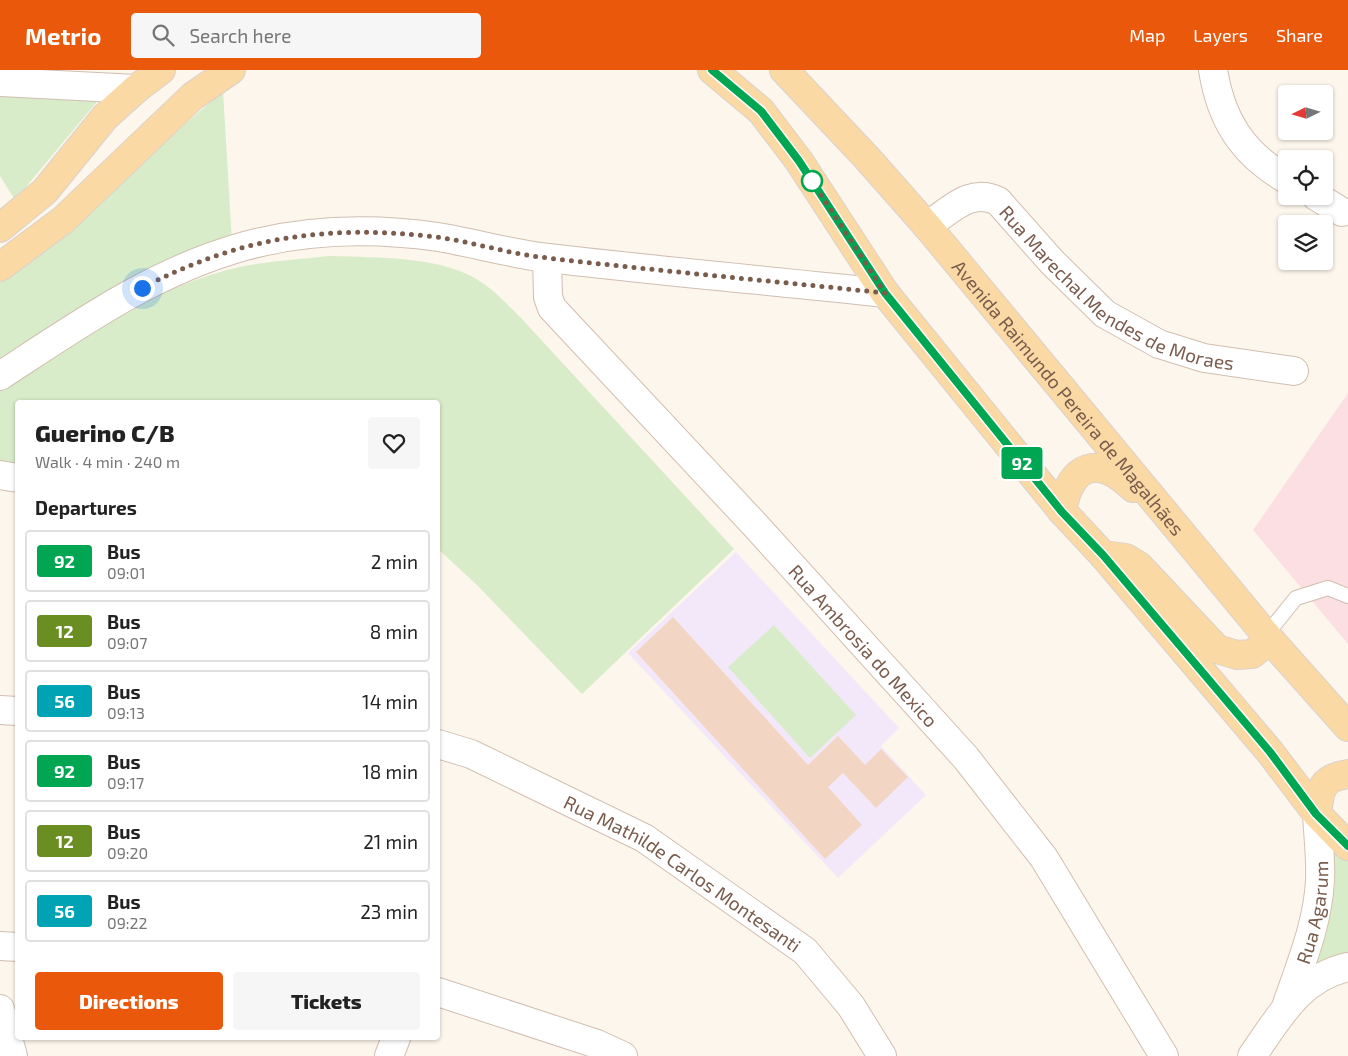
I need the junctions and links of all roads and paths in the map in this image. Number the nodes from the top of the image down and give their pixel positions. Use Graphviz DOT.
graph roads {
  1 [pos="161,70"];
  2 [pos="231,70"];
  3 [pos="712,70"];
  4 [pos="784,70"];
  5 [pos="1213,70"];
  6 [pos="0,82"];
  7 [pos="136,89"];
  8 [pos="1278,174"];
  9 [pos="1331,205"];
  10 [pos="1342,212"];
  11 [pos="927,226"];
  12 [pos="0,228"];
  13 [pos="547,258"];
  14 [pos="0,267"];
  15 [pos="885,293"];
  16 [pos="1294,371"];
  17 [pos="0,376"];
  18 [pos="0,475"];
  19 [pos="15,478"];
  20 [pos="1062,512"];
  21 [pos="1180,531"];
  22 [pos="1103,555"];
  23 [pos="1348,596"];
  24 [pos="1266,635"];
  25 [pos="0,710"];
  26 [pos="15,710"];
  27 [pos="1348,727"];
  28 [pos="440,745"];
  29 [pos="1348,774"];
  30 [pos="1316,814"];
  31 [pos="1348,846"];
  32 [pos="0,946"];
  33 [pos="15,947"];
  34 [pos="1348,967"];
  35 [pos="440,993"];
  36 [pos="1286,1007"];
  37 [pos="0,1009"];
  38 [pos="395,1040"];
  39 [pos="13,1056"];
  40 [pos="389,1056"];
  41 [pos="623,1056"];
  42 [pos="882,1056"];
  43 [pos="1164,1056"];
  44 [pos="1252,1056"];
  1 -- 7 [label="main road"];
  2 -- 14 [label="main road"];
  3 -- 15 [label="main road"];
  4 -- 11 [label="main road, Avenida Raimundo Pereira de Magalhães"];
  5 -- 8 [label="street"];
  6 -- 7 [label="street"];
  7 -- 12 [label="main road"];
  9 -- 10 [label="street"];
  11 -- 16 [label="street, Rua Marechal Mendes de Moraes"];
  11 -- 21 [label="main road, Avenida Raimundo Pereira de Magalhães"];
  13 -- 15 [label="street"];
  13 -- 17 [label="street"];
  13 -- 43 [label="street, Rua Ambrosia do Mexico"];
  15 -- 20 [label="main road"];
  18 -- 19 [label="street"];
  20 -- 21 [label="main road"];
  20 -- 22 [label="main road"];
  21 -- 24 [label="main road, Avenida Raimundo Pereira de Magalhães"];
  22 -- 24 [label="main road"];
  22 -- 30 [label="main road"];
  23 -- 24 [label="lane"];
  24 -- 27 [label="main road, Avenida Raimundo Pereira de Magalhães"];
  25 -- 26 [label="street"];
  28 -- 42 [label="street, Rua Mathilde Carlos Montesanti"];
  29 -- 30 [label="main road"];
  30 -- 31 [label="main road"];
  30 -- 36 [label="street, Rua Agarum"];
  32 -- 33 [label="street"];
  34 -- 36 [label="street, Rua Agarum"];
  35 -- 41 [label="street"];
  36 -- 44 [label="street, Rua Agarum"];
  37 -- 39 [label="street"];
  38 -- 40 [label="street"];
}
